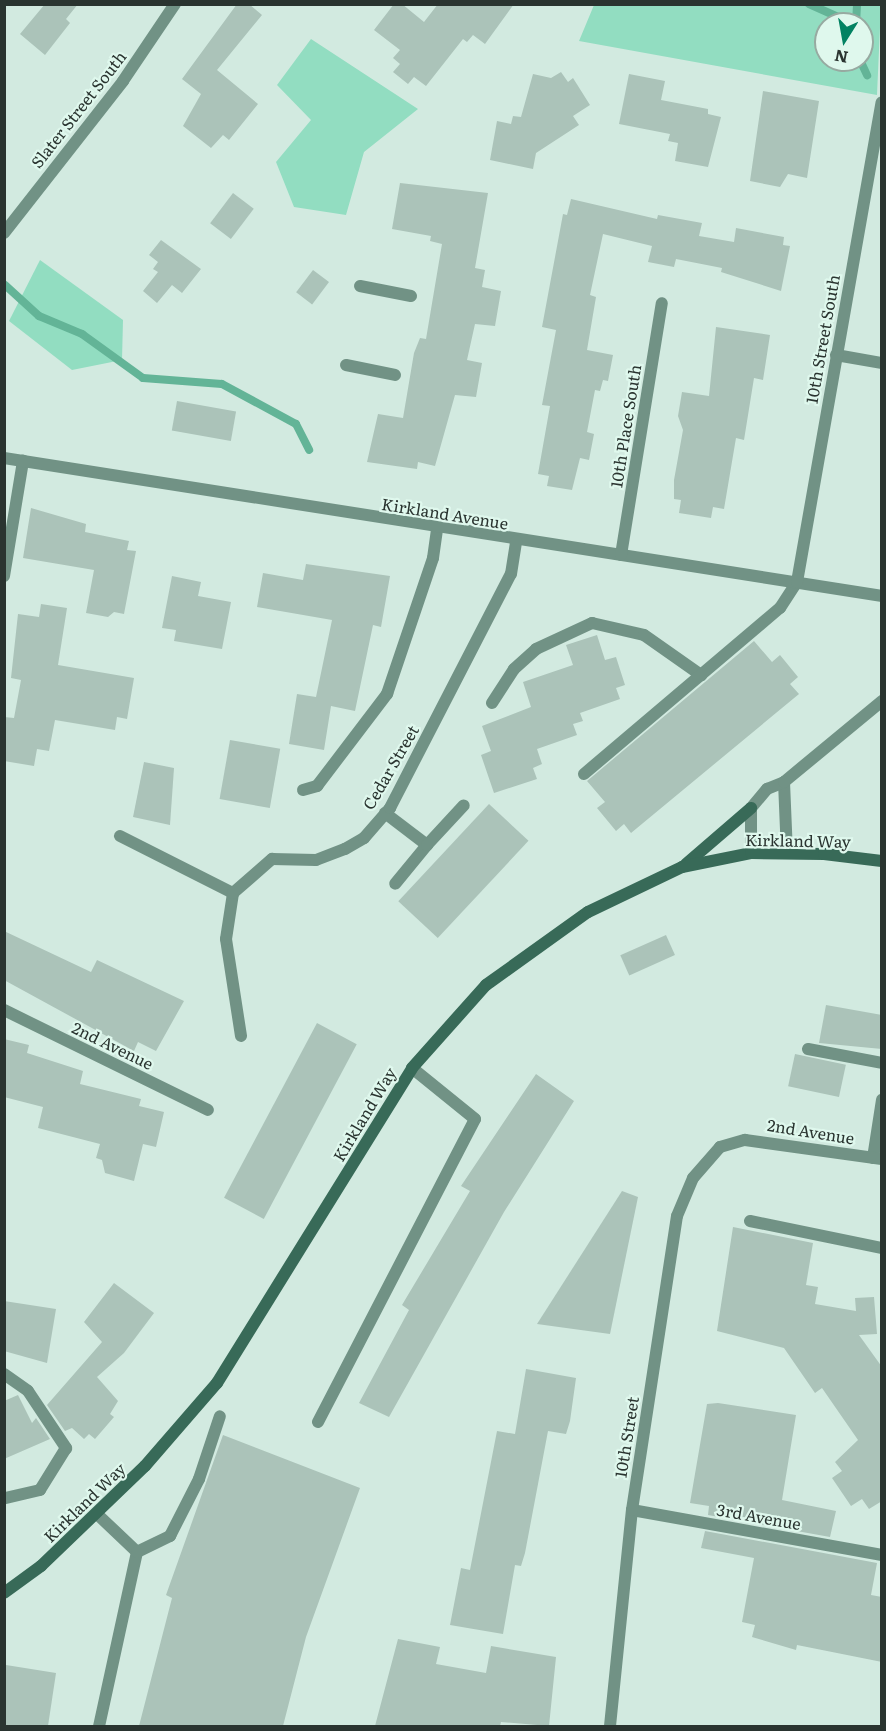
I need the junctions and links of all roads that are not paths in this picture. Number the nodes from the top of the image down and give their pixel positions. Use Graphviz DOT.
graph roads {
  1 [pos="175,4"];
  2 [pos="882,102"];
  3 [pos="876,157"];
  4 [pos="4,233"];
  5 [pos="360,286"];
  6 [pos="411,296"];
  7 [pos="662,303"];
  8 [pos="836,355"];
  9 [pos="882,363"];
  10 [pos="346,365"];
  11 [pos="395,375"];
  12 [pos="4,458"];
  13 [pos="23,461"];
  14 [pos="437,528"];
  15 [pos="516,541"];
  16 [pos="621,555"];
  17 [pos="4,576"];
  18 [pos="797,582"];
  19 [pos="882,596"];
  20 [pos="701,675"];
  21 [pos="882,701"];
  22 [pos="492,703"];
  23 [pos="584,774"];
  24 [pos="784,782"];
  25 [pos="303,790"];
  26 [pos="464,805"];
  27 [pos="751,808"];
  28 [pos="385,813"];
  29 [pos="120,837"];
  30 [pos="427,845"];
  31 [pos="751,853"];
  32 [pos="787,854"];
  33 [pos="882,861"];
  34 [pos="682,867"];
  35 [pos="395,884"];
  36 [pos="233,893"];
  37 [pos="4,1010"];
  38 [pos="241,1036"];
  39 [pos="808,1049"];
  40 [pos="882,1063"];
  41 [pos="412,1068"];
  42 [pos="882,1100"];
  43 [pos="208,1110"];
  44 [pos="877,1158"];
  45 [pos="704,1160"];
  46 [pos="750,1221"];
  47 [pos="882,1248"];
  48 [pos="4,1374"];
  49 [pos="220,1416"];
  50 [pos="318,1422"];
  51 [pos="4,1498"];
  52 [pos="632,1509"];
  53 [pos="97,1514"];
  54 [pos="137,1552"];
  55 [pos="882,1555"];
  56 [pos="4,1593"];
  57 [pos="99,1726"];
  58 [pos="610,1726"];
  1 -- 4 [label="street, Slater Street South"];
  2 -- 3 [label="street, 10th Street South"];
  3 -- 8 [label="street, 10th Street South"];
  5 -- 6 [label="street"];
  7 -- 16 [label="street, 10th Place South"];
  8 -- 9 [label="street"];
  8 -- 18 [label="street, 10th Street South"];
  10 -- 11 [label="street"];
  12 -- 13 [label="street, Kirkland Avenue"];
  13 -- 14 [label="street, Kirkland Avenue"];
  13 -- 17 [label="street"];
  14 -- 15 [label="street, Kirkland Avenue"];
  14 -- 25 [label="street"];
  15 -- 16 [label="street, Kirkland Avenue"];
  15 -- 28 [label="street, Cedar Street"];
  16 -- 18 [label="street, Kirkland Avenue"];
  18 -- 19 [label="street, Kirkland Avenue"];
  18 -- 20 [label="street"];
  20 -- 22 [label="street"];
  20 -- 23 [label="street"];
  21 -- 24 [label="street"];
  24 -- 27 [label="street"];
  24 -- 32 [label="street"];
  26 -- 30 [label="street"];
  27 -- 31 [label="street"];
  27 -- 34 [label="main road"];
  28 -- 30 [label="street"];
  28 -- 36 [label="street, Cedar Street"];
  29 -- 36 [label="street"];
  30 -- 35 [label="street"];
  31 -- 32 [label="main road, Kirkland Way"];
  31 -- 34 [label="main road, Kirkland Way"];
  32 -- 33 [label="main road, Kirkland Way"];
  34 -- 41 [label="main road, Kirkland Way"];
  36 -- 38 [label="street"];
  37 -- 43 [label="street, 2nd Avenue"];
  39 -- 40 [label="street"];
  41 -- 50 [label="street"];
  41 -- 53 [label="main road, Kirkland Way"];
  42 -- 44 [label="street"];
  44 -- 45 [label="street, 2nd Avenue"];
  45 -- 52 [label="street, 10th Street"];
  46 -- 47 [label="street"];
  48 -- 51 [label="street"];
  49 -- 54 [label="street"];
  52 -- 55 [label="street, 3rd Avenue"];
  52 -- 58 [label="street, 10th Street"];
  53 -- 54 [label="street"];
  53 -- 56 [label="main road, Kirkland Way"];
  54 -- 57 [label="street"];
}
